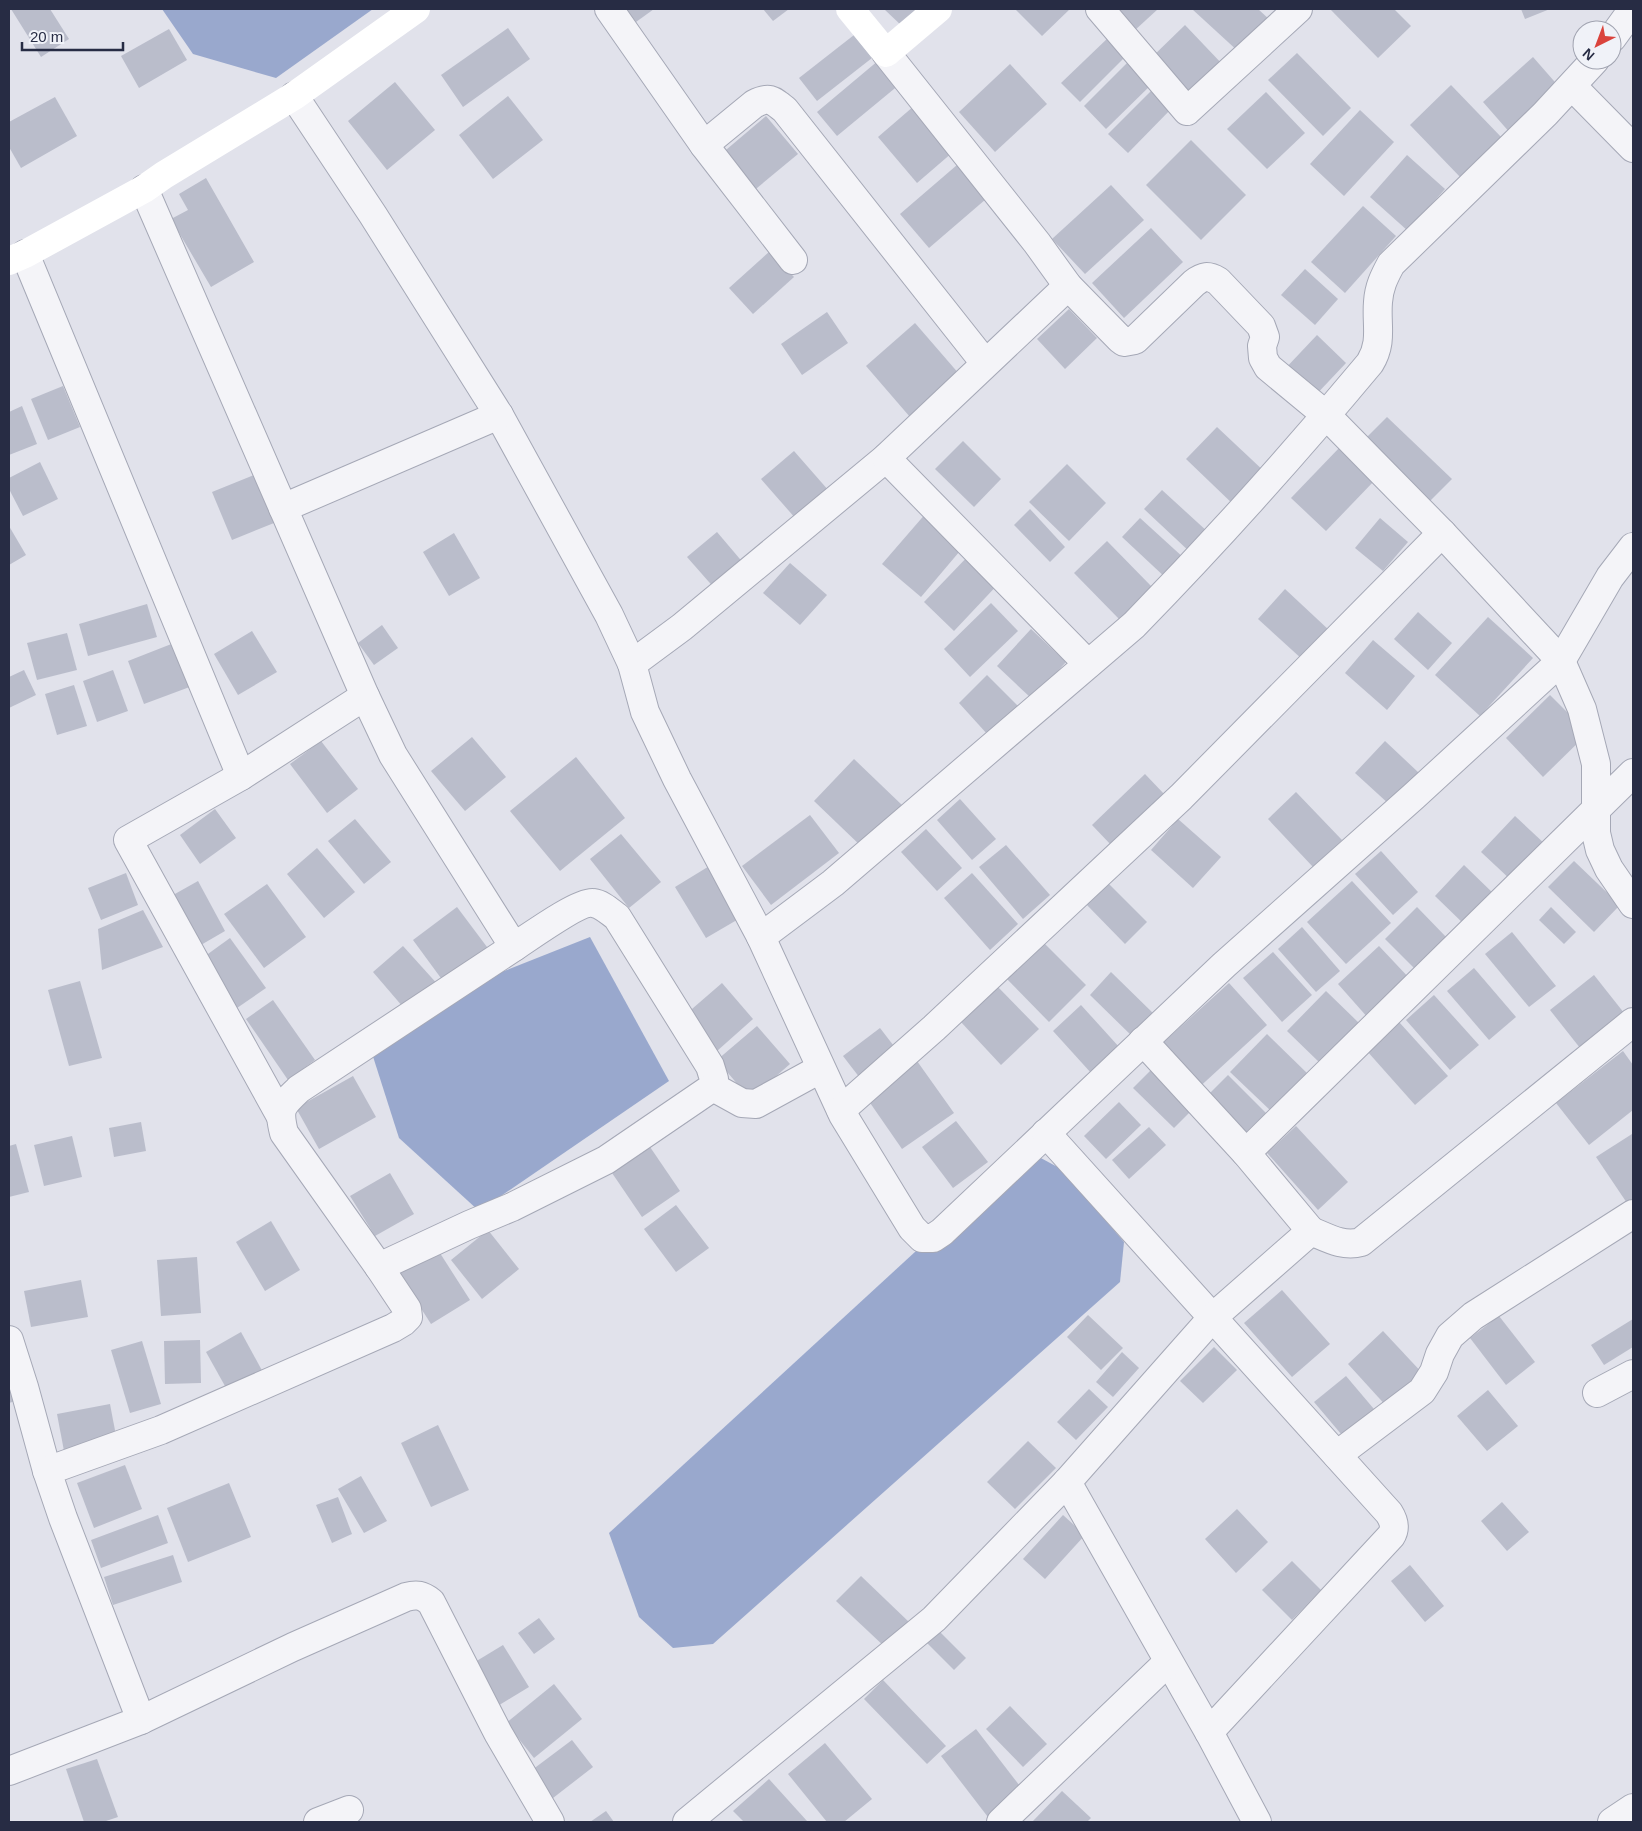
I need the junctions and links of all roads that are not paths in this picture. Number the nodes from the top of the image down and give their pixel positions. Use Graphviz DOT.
graph roads {
  1 [pos="416,9"];
  2 [pos="609,9"];
  3 [pos="850,9"];
  4 [pos="938,9"];
  5 [pos="1100,9"];
  6 [pos="1298,9"];
  7 [pos="886,53"];
  8 [pos="1586,70"];
  9 [pos="1572,86"];
  10 [pos="294,96"];
  11 [pos="704,145"];
  12 [pos="1633,148"];
  13 [pos="144,189"];
  14 [pos="17,257"];
  15 [pos="793,260"];
  16 [pos="1068,286"];
  17 [pos="985,364"];
  18 [pos="499,415"];
  19 [pos="1326,415"];
  20 [pos="886,458"];
  21 [pos="284,508"];
  22 [pos="1442,533"];
  23 [pos="1633,548"];
  24 [pos="1561,661"];
  25 [pos="632,664"];
  26 [pos="1088,664"];
  27 [pos="365,696"];
  28 [pos="1633,773"];
  29 [pos="241,776"];
  30 [pos="1596,810"];
  31 [pos="1633,904"];
  32 [pos="761,937"];
  33 [pos="514,948"];
  34 [pos="1633,1022"];
  35 [pos="1143,1041"];
  36 [pos="820,1069"];
  37 [pos="713,1088"];
  38 [pos="841,1110"];
  39 [pos="280,1115"];
  40 [pos="1046,1133"];
  41 [pos="1246,1153"];
  42 [pos="1633,1214"];
  43 [pos="1311,1231"];
  44 [pos="379,1267"];
  45 [pos="1213,1317"];
  46 [pos="9,1340"];
  47 [pos="1633,1374"];
  48 [pos="1598,1393"];
  49 [pos="1337,1455"];
  50 [pos="47,1471"];
  51 [pos="1067,1482"];
  52 [pos="1168,1662"];
  53 [pos="141,1720"];
  54 [pos="1209,1732"];
  55 [pos="9,1771"];
  56 [pos="1633,1808"];
  57 [pos="349,1810"];
  58 [pos="318,1822"];
  59 [pos="550,1822"];
  60 [pos="686,1822"];
  61 [pos="1001,1822"];
  62 [pos="1257,1822"];
  63 [pos="1612,1822"];
  1 -- 10 [label="street"];
  2 -- 11 [label="street"];
  3 -- 7 [label="street"];
  4 -- 7 [label="street"];
  5 -- 6 [label="street"];
  7 -- 16 [label="street"];
  8 -- 9 [label="street"];
  9 -- 12 [label="street"];
  9 -- 19 [label="street"];
  10 -- 13 [label="street"];
  10 -- 18 [label="street"];
  11 -- 15 [label="street"];
  11 -- 17 [label="street"];
  13 -- 14 [label="street"];
  13 -- 21 [label="street"];
  14 -- 29 [label="street"];
  16 -- 17 [label="street"];
  16 -- 19 [label="street"];
  17 -- 20 [label="street"];
  18 -- 21 [label="street"];
  18 -- 25 [label="street"];
  19 -- 22 [label="street"];
  19 -- 26 [label="street"];
  20 -- 25 [label="street"];
  20 -- 26 [label="street"];
  21 -- 27 [label="street"];
  22 -- 24 [label="street"];
  22 -- 38 [label="street"];
  23 -- 24 [label="street"];
  24 -- 30 [label="street"];
  24 -- 35 [label="street"];
  25 -- 32 [label="street"];
  26 -- 32 [label="street"];
  27 -- 29 [label="street"];
  27 -- 33 [label="street"];
  28 -- 30 [label="street"];
  29 -- 39 [label="street"];
  30 -- 31 [label="street"];
  30 -- 41 [label="street"];
  32 -- 36 [label="street"];
  33 -- 37 [label="street"];
  33 -- 39 [label="street"];
  34 -- 43 [label="street"];
  35 -- 40 [label="street"];
  35 -- 41 [label="street"];
  36 -- 37 [label="street"];
  36 -- 38 [label="street"];
  37 -- 44 [label="street"];
  38 -- 40 [label="street"];
  39 -- 44 [label="street"];
  40 -- 45 [label="street"];
  41 -- 43 [label="street"];
  42 -- 49 [label="street"];
  43 -- 45 [label="street"];
  44 -- 50 [label="street"];
  45 -- 49 [label="street"];
  45 -- 51 [label="street"];
  46 -- 50 [label="street"];
  47 -- 48 [label="street"];
  49 -- 54 [label="street"];
  50 -- 53 [label="street"];
  51 -- 52 [label="street"];
  51 -- 60 [label="street"];
  52 -- 54 [label="street"];
  52 -- 61 [label="street"];
  53 -- 55 [label="street"];
  53 -- 59 [label="street"];
  54 -- 62 [label="street"];
  56 -- 63 [label="street"];
  57 -- 58 [label="street"];
}
